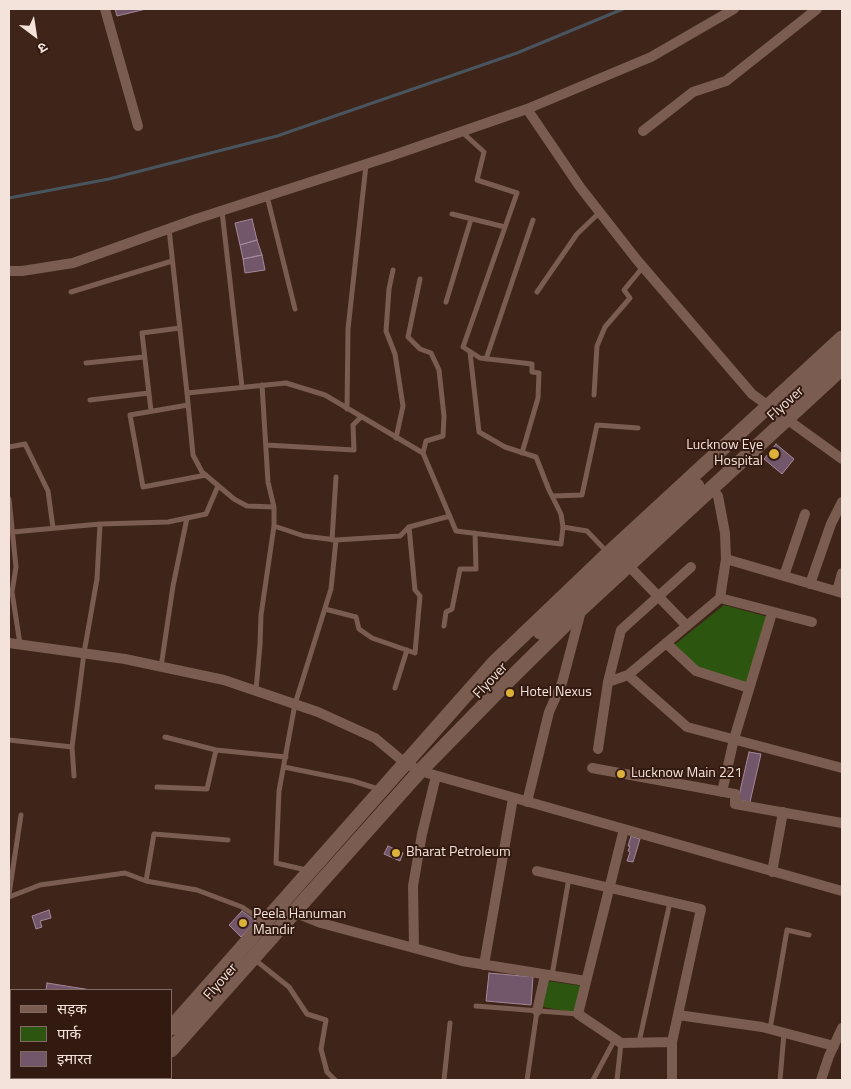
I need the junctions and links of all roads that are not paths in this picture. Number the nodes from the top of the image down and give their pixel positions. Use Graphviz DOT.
graph roads {
  1 [pos="105,9"];
  2 [pos="734,9"];
  3 [pos="817,9"];
  4 [pos="527,109"];
  5 [pos="138,126"];
  6 [pos="643,130"];
  7 [pos="462,132"];
  8 [pos="366,164"];
  9 [pos="268,196"];
  10 [pos="222,211"];
  11 [pos="600,212"];
  12 [pos="452,214"];
  13 [pos="471,219"];
  14 [pos="533,220"];
  15 [pos="505,227"];
  16 [pos="169,229"];
  17 [pos="172,261"];
  18 [pos="643,266"];
  19 [pos="393,270"];
  20 [pos="9,272"];
  21 [pos="420,279"];
  22 [pos="71,292"];
  23 [pos="537,292"];
  24 [pos="446,302"];
  25 [pos="295,309"];
  26 [pos="180,328"];
  27 [pos="842,338"];
  28 [pos="470,352"];
  29 [pos="842,353"];
  30 [pos="144,357"];
  31 [pos="486,359"];
  32 [pos="86,363"];
  33 [pos="837,375"];
  34 [pos="262,385"];
  35 [pos="242,387"];
  36 [pos="149,393"];
  37 [pos="187,393"];
  38 [pos="594,395"];
  39 [pos="90,400"];
  40 [pos="188,405"];
  41 [pos="768,407"];
  42 [pos="347,408"];
  43 [pos="151,411"];
  44 [pos="361,417"];
  45 [pos="788,419"];
  46 [pos="638,428"];
  47 [pos="396,438"];
  48 [pos="266,444"];
  49 [pos="9,447"];
  50 [pos="522,452"];
  51 [pos="423,453"];
  52 [pos="842,459"];
  53 [pos="206,476"];
  54 [pos="336,476"];
  55 [pos="218,486"];
  56 [pos="712,489"];
  57 [pos="552,496"];
  58 [pos="9,499"];
  59 [pos="842,502"];
  60 [pos="274,506"];
  61 [pos="805,514"];
  62 [pos="450,516"];
  63 [pos="186,518"];
  64 [pos="100,524"];
  65 [pos="274,526"];
  66 [pos="409,527"];
  67 [pos="563,527"];
  68 [pos="53,528"];
  69 [pos="13,532"];
  70 [pos="475,533"];
  71 [pos="334,540"];
  72 [pos="609,553"];
  73 [pos="726,559"];
  74 [pos="629,565"];
  75 [pos="691,566"];
  76 [pos="842,573"];
  77 [pos="784,576"];
  78 [pos="810,584"];
  79 [pos="839,592"];
  80 [pos="659,595"];
  81 [pos="720,598"];
  82 [pos="582,608"];
  83 [pos="325,609"];
  84 [pos="772,613"];
  85 [pos="812,622"];
  86 [pos="444,626"];
  87 [pos="687,626"];
  88 [pos="9,643"];
  89 [pos="666,643"];
  90 [pos="20,644"];
  91 [pos="407,650"];
  92 [pos="84,653"];
  93 [pos="161,667"];
  94 [pos="628,675"];
  95 [pos="608,682"];
  96 [pos="395,688"];
  97 [pos="750,688"];
  98 [pos="256,691"];
  99 [pos="295,704"];
  100 [pos="165,737"];
  101 [pos="734,739"];
  102 [pos="9,740"];
  103 [pos="72,746"];
  104 [pos="598,749"];
  105 [pos="216,750"];
  106 [pos="286,757"];
  107 [pos="406,763"];
  108 [pos="284,767"];
  109 [pos="592,768"];
  110 [pos="842,768"];
  111 [pos="420,771"];
  112 [pos="74,776"];
  113 [pos="436,776"];
  114 [pos="157,787"];
  115 [pos="381,790"];
  116 [pos="722,792"];
  117 [pos="513,798"];
  118 [pos="527,802"];
  119 [pos="783,812"];
  120 [pos="21,815"];
  121 [pos="842,824"];
  122 [pos="624,829"];
  123 [pos="228,840"];
  124 [pos="310,871"];
  125 [pos="537,871"];
  126 [pos="772,872"];
  127 [pos="569,878"];
  128 [pos="146,881"];
  129 [pos="610,888"];
  130 [pos="842,891"];
  131 [pos="9,895"];
  132 [pos="670,902"];
  133 [pos="287,908"];
  134 [pos="264,922"];
  135 [pos="809,935"];
  136 [pos="414,948"];
  137 [pos="252,958"];
  138 [pos="484,965"];
  139 [pos="549,975"];
  140 [pos="586,982"];
  141 [pos="476,1006"];
  142 [pos="538,1011"];
  143 [pos="578,1014"];
  144 [pos="678,1015"];
  145 [pos="450,1023"];
  146 [pos="172,1027"];
  147 [pos="770,1029"];
  148 [pos="841,1031"];
  149 [pos="784,1033"];
  150 [pos="172,1038"];
  151 [pos="618,1041"];
  152 [pos="639,1042"];
  153 [pos="672,1042"];
  154 [pos="834,1046"];
  155 [pos="172,1049"];
  156 [pos="335,1080"];
  157 [pos="444,1080"];
  158 [pos="527,1080"];
  159 [pos="593,1080"];
  160 [pos="617,1080"];
  161 [pos="672,1080"];
  162 [pos="780,1080"];
  163 [pos="822,1080"];
  1 -- 5 [label="street"];
  2 -- 4 [label="street"];
  3 -- 6 [label="street"];
  4 -- 7 [label="street"];
  4 -- 11 [label="street"];
  7 -- 8 [label="street"];
  7 -- 15 [label="lane"];
  8 -- 9 [label="street"];
  8 -- 42 [label="lane"];
  9 -- 10 [label="street"];
  9 -- 25 [label="lane"];
  10 -- 16 [label="street"];
  10 -- 35 [label="lane"];
  11 -- 18 [label="street"];
  11 -- 23 [label="lane"];
  12 -- 13 [label="lane"];
  13 -- 15 [label="lane"];
  13 -- 24 [label="lane"];
  14 -- 31 [label="lane"];
  15 -- 28 [label="lane"];
  16 -- 17 [label="lane"];
  16 -- 20 [label="street"];
  17 -- 22 [label="lane"];
  17 -- 26 [label="lane"];
  18 -- 38 [label="lane"];
  18 -- 41 [label="street"];
  19 -- 47 [label="lane"];
  21 -- 51 [label="lane"];
  26 -- 30 [label="lane"];
  26 -- 37 [label="lane"];
  27 -- 41 [label="main road"];
  28 -- 31 [label="lane"];
  28 -- 50 [label="lane"];
  29 -- 150 [label="main road, Flyover"];
  30 -- 32 [label="lane"];
  30 -- 36 [label="lane"];
  31 -- 50 [label="lane"];
  33 -- 45 [label="main road"];
  34 -- 35 [label="lane"];
  34 -- 42 [label="lane"];
  34 -- 48 [label="lane"];
  35 -- 37 [label="lane"];
  36 -- 39 [label="lane"];
  36 -- 43 [label="lane"];
  37 -- 40 [label="lane"];
  40 -- 43 [label="lane"];
  40 -- 53 [label="lane"];
  41 -- 45 [label="street"];
  41 -- 72 [label="main road"];
  42 -- 44 [label="lane"];
  43 -- 53 [label="lane"];
  44 -- 47 [label="lane"];
  44 -- 48 [label="lane"];
  45 -- 52 [label="street"];
  45 -- 56 [label="main road"];
  46 -- 57 [label="lane"];
  47 -- 51 [label="lane"];
  48 -- 60 [label="lane"];
  49 -- 68 [label="lane"];
  50 -- 57 [label="lane"];
  51 -- 62 [label="lane"];
  53 -- 55 [label="lane"];
  54 -- 71 [label="lane"];
  55 -- 60 [label="lane"];
  55 -- 63 [label="lane"];
  56 -- 73 [label="street"];
  56 -- 74 [label="main road"];
  57 -- 67 [label="lane"];
  58 -- 69 [label="lane"];
  59 -- 78 [label="street"];
  60 -- 65 [label="lane"];
  61 -- 77 [label="street"];
  62 -- 66 [label="lane"];
  62 -- 70 [label="lane"];
  63 -- 64 [label="lane"];
  63 -- 93 [label="lane"];
  64 -- 68 [label="lane"];
  64 -- 92 [label="lane"];
  65 -- 71 [label="lane"];
  65 -- 98 [label="lane"];
  66 -- 71 [label="lane"];
  66 -- 91 [label="lane"];
  67 -- 70 [label="lane"];
  67 -- 72 [label="lane"];
  68 -- 69 [label="lane"];
  69 -- 90 [label="lane"];
  70 -- 86 [label="lane"];
  71 -- 83 [label="lane"];
  72 -- 74 [label="street"];
  72 -- 107 [label="main road"];
  73 -- 77 [label="street"];
  73 -- 81 [label="street"];
  74 -- 80 [label="street"];
  74 -- 82 [label="main road"];
  75 -- 80 [label="street"];
  76 -- 79 [label="street"];
  77 -- 78 [label="street"];
  78 -- 79 [label="street"];
  80 -- 87 [label="street"];
  80 -- 95 [label="street"];
  81 -- 84 [label="street"];
  81 -- 87 [label="street"];
  82 -- 111 [label="main road"];
  82 -- 118 [label="street"];
  83 -- 91 [label="lane"];
  83 -- 99 [label="lane"];
  84 -- 85 [label="street"];
  84 -- 97 [label="street"];
  87 -- 89 [label="street"];
  88 -- 90 [label="street"];
  89 -- 94 [label="street"];
  89 -- 97 [label="street"];
  90 -- 92 [label="street"];
  91 -- 96 [label="lane"];
  92 -- 93 [label="street"];
  92 -- 103 [label="lane"];
  93 -- 98 [label="street"];
  94 -- 95 [label="street"];
  94 -- 101 [label="street"];
  95 -- 104 [label="street"];
  97 -- 101 [label="street"];
  98 -- 99 [label="street"];
  99 -- 106 [label="lane"];
  99 -- 107 [label="street"];
  100 -- 105 [label="lane"];
  101 -- 110 [label="street"];
  101 -- 116 [label="street"];
  102 -- 103 [label="lane"];
  103 -- 112 [label="lane"];
  105 -- 106 [label="lane"];
  105 -- 114 [label="lane"];
  106 -- 108 [label="lane"];
  107 -- 111 [label="street"];
  107 -- 115 [label="main road"];
  108 -- 115 [label="lane"];
  108 -- 124 [label="lane"];
  109 -- 116 [label="street"];
  111 -- 113 [label="street"];
  111 -- 133 [label="main road"];
  113 -- 117 [label="street"];
  113 -- 136 [label="street"];
  115 -- 124 [label="main road"];
  116 -- 119 [label="street"];
  117 -- 118 [label="street"];
  117 -- 138 [label="street"];
  118 -- 122 [label="street"];
  119 -- 121 [label="street"];
  119 -- 126 [label="street"];
  120 -- 131 [label="lane"];
  122 -- 126 [label="street"];
  122 -- 129 [label="street"];
  123 -- 128 [label="lane"];
  124 -- 133 [label="main road"];
  125 -- 127 [label="street"];
  126 -- 130 [label="street"];
  127 -- 129 [label="street"];
  127 -- 139 [label="lane"];
  128 -- 131 [label="lane"];
  128 -- 134 [label="lane"];
  129 -- 132 [label="street"];
  129 -- 140 [label="street"];
  132 -- 144 [label="street"];
  132 -- 152 [label="lane"];
  133 -- 134 [label="main road"];
  133 -- 136 [label="street"];
  133 -- 137 [label="main road"];
  134 -- 146 [label="main road"];
  135 -- 147 [label="lane"];
  136 -- 138 [label="street"];
  137 -- 155 [label="main road"];
  137 -- 156 [label="lane"];
  138 -- 139 [label="street"];
  139 -- 140 [label="street"];
  139 -- 142 [label="street"];
  140 -- 143 [label="street"];
  141 -- 142 [label="lane"];
  142 -- 143 [label="lane"];
  142 -- 158 [label="lane"];
  143 -- 151 [label="street"];
  144 -- 147 [label="street"];
  144 -- 153 [label="street"];
  145 -- 157 [label="lane"];
  147 -- 149 [label="street"];
  148 -- 154 [label="street"];
  149 -- 154 [label="street"];
  149 -- 162 [label="lane"];
  151 -- 152 [label="street"];
  151 -- 159 [label="lane"];
  151 -- 160 [label="lane"];
  152 -- 153 [label="street"];
  153 -- 161 [label="street"];
  154 -- 163 [label="street"];
}
